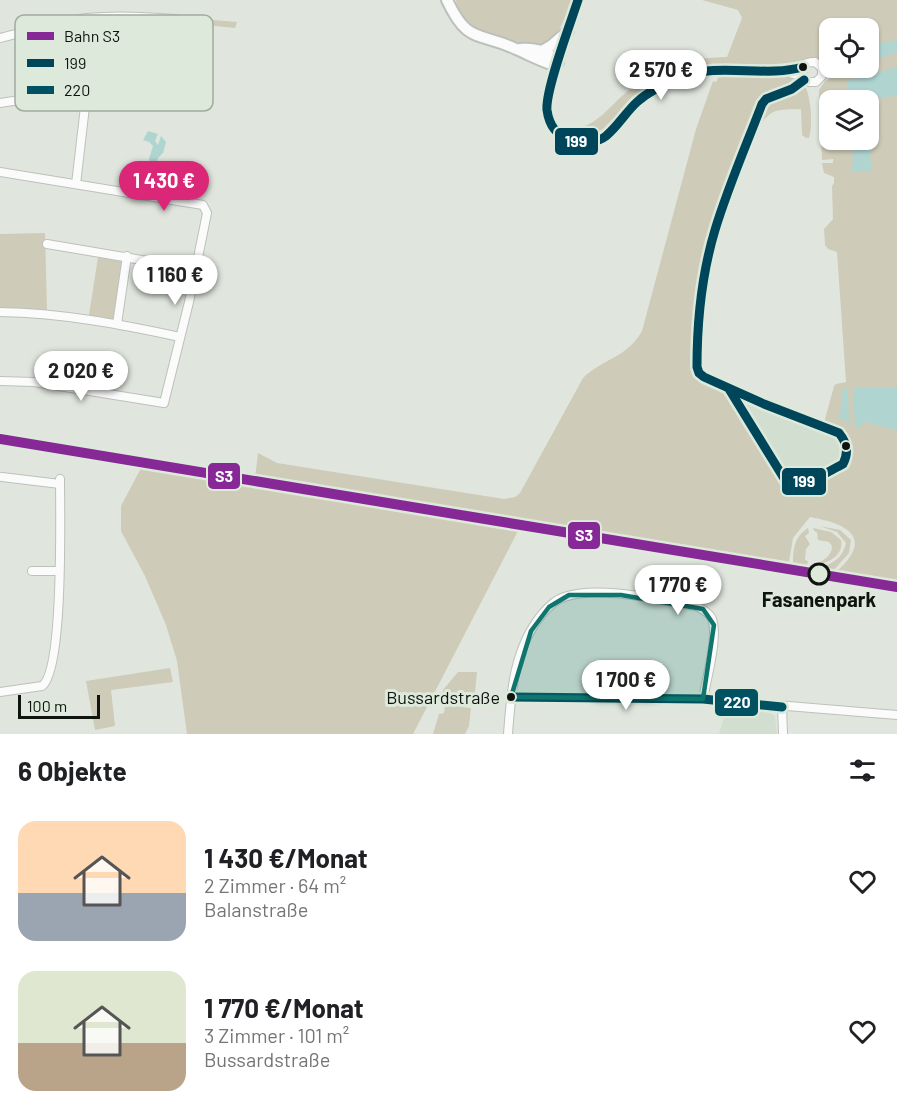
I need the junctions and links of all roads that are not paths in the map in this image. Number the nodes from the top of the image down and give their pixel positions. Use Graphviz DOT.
graph roads {
  1 [pos="578,0"];
  2 [pos="450,2"];
  3 [pos="568,32"];
  4 [pos="15,34"];
  5 [pos="0,38"];
  6 [pos="517,49"];
  7 [pos="542,51"];
  8 [pos="558,62"];
  9 [pos="802,67"];
  10 [pos="797,75"];
  11 [pos="15,100"];
  12 [pos="0,103"];
  13 [pos="84,111"];
  14 [pos="0,172"];
  15 [pos="76,184"];
  16 [pos="48,244"];
  17 [pos="127,256"];
  18 [pos="195,269"];
  19 [pos="0,312"];
  20 [pos="117,324"];
  21 [pos="180,337"];
  22 [pos="0,381"];
  23 [pos="729,389"];
  24 [pos="2,477"];
  25 [pos="59,571"];
  26 [pos="32,572"];
  27 [pos="0,692"];
  28 [pos="511,697"];
  29 [pos="703,699"];
  30 [pos="782,707"];
  31 [pos="897,715"];
  32 [pos="508,734"];
  33 [pos="783,734"];
  1 -- 3 [label="main road"];
  2 -- 6 [label="highway"];
  3 -- 7 [label="highway"];
  3 -- 8 [label="main road"];
  4 -- 5 [label="street"];
  6 -- 7 [label="highway"];
  6 -- 8 [label="highway"];
  7 -- 8 [label="highway"];
  8 -- 10 [label="street"];
  9 -- 10 [label="street"];
  9 -- 10 [label="street"];
  9 -- 10 [label="street"];
  10 -- 23 [label="street"];
  11 -- 12 [label="street"];
  13 -- 15 [label="street"];
  14 -- 15 [label="street"];
  15 -- 18 [label="street"];
  16 -- 17 [label="street"];
  17 -- 18 [label="street"];
  17 -- 20 [label="street"];
  18 -- 21 [label="street"];
  19 -- 20 [label="street"];
  20 -- 21 [label="street"];
  21 -- 22 [label="street"];
  24 -- 25 [label="street"];
  25 -- 26 [label="street"];
  25 -- 27 [label="street"];
  28 -- 29 [label="street"];
  28 -- 29 [label="street"];
  28 -- 32 [label="street"];
  29 -- 30 [label="street"];
  30 -- 31 [label="street"];
  30 -- 33 [label="street"];
}
